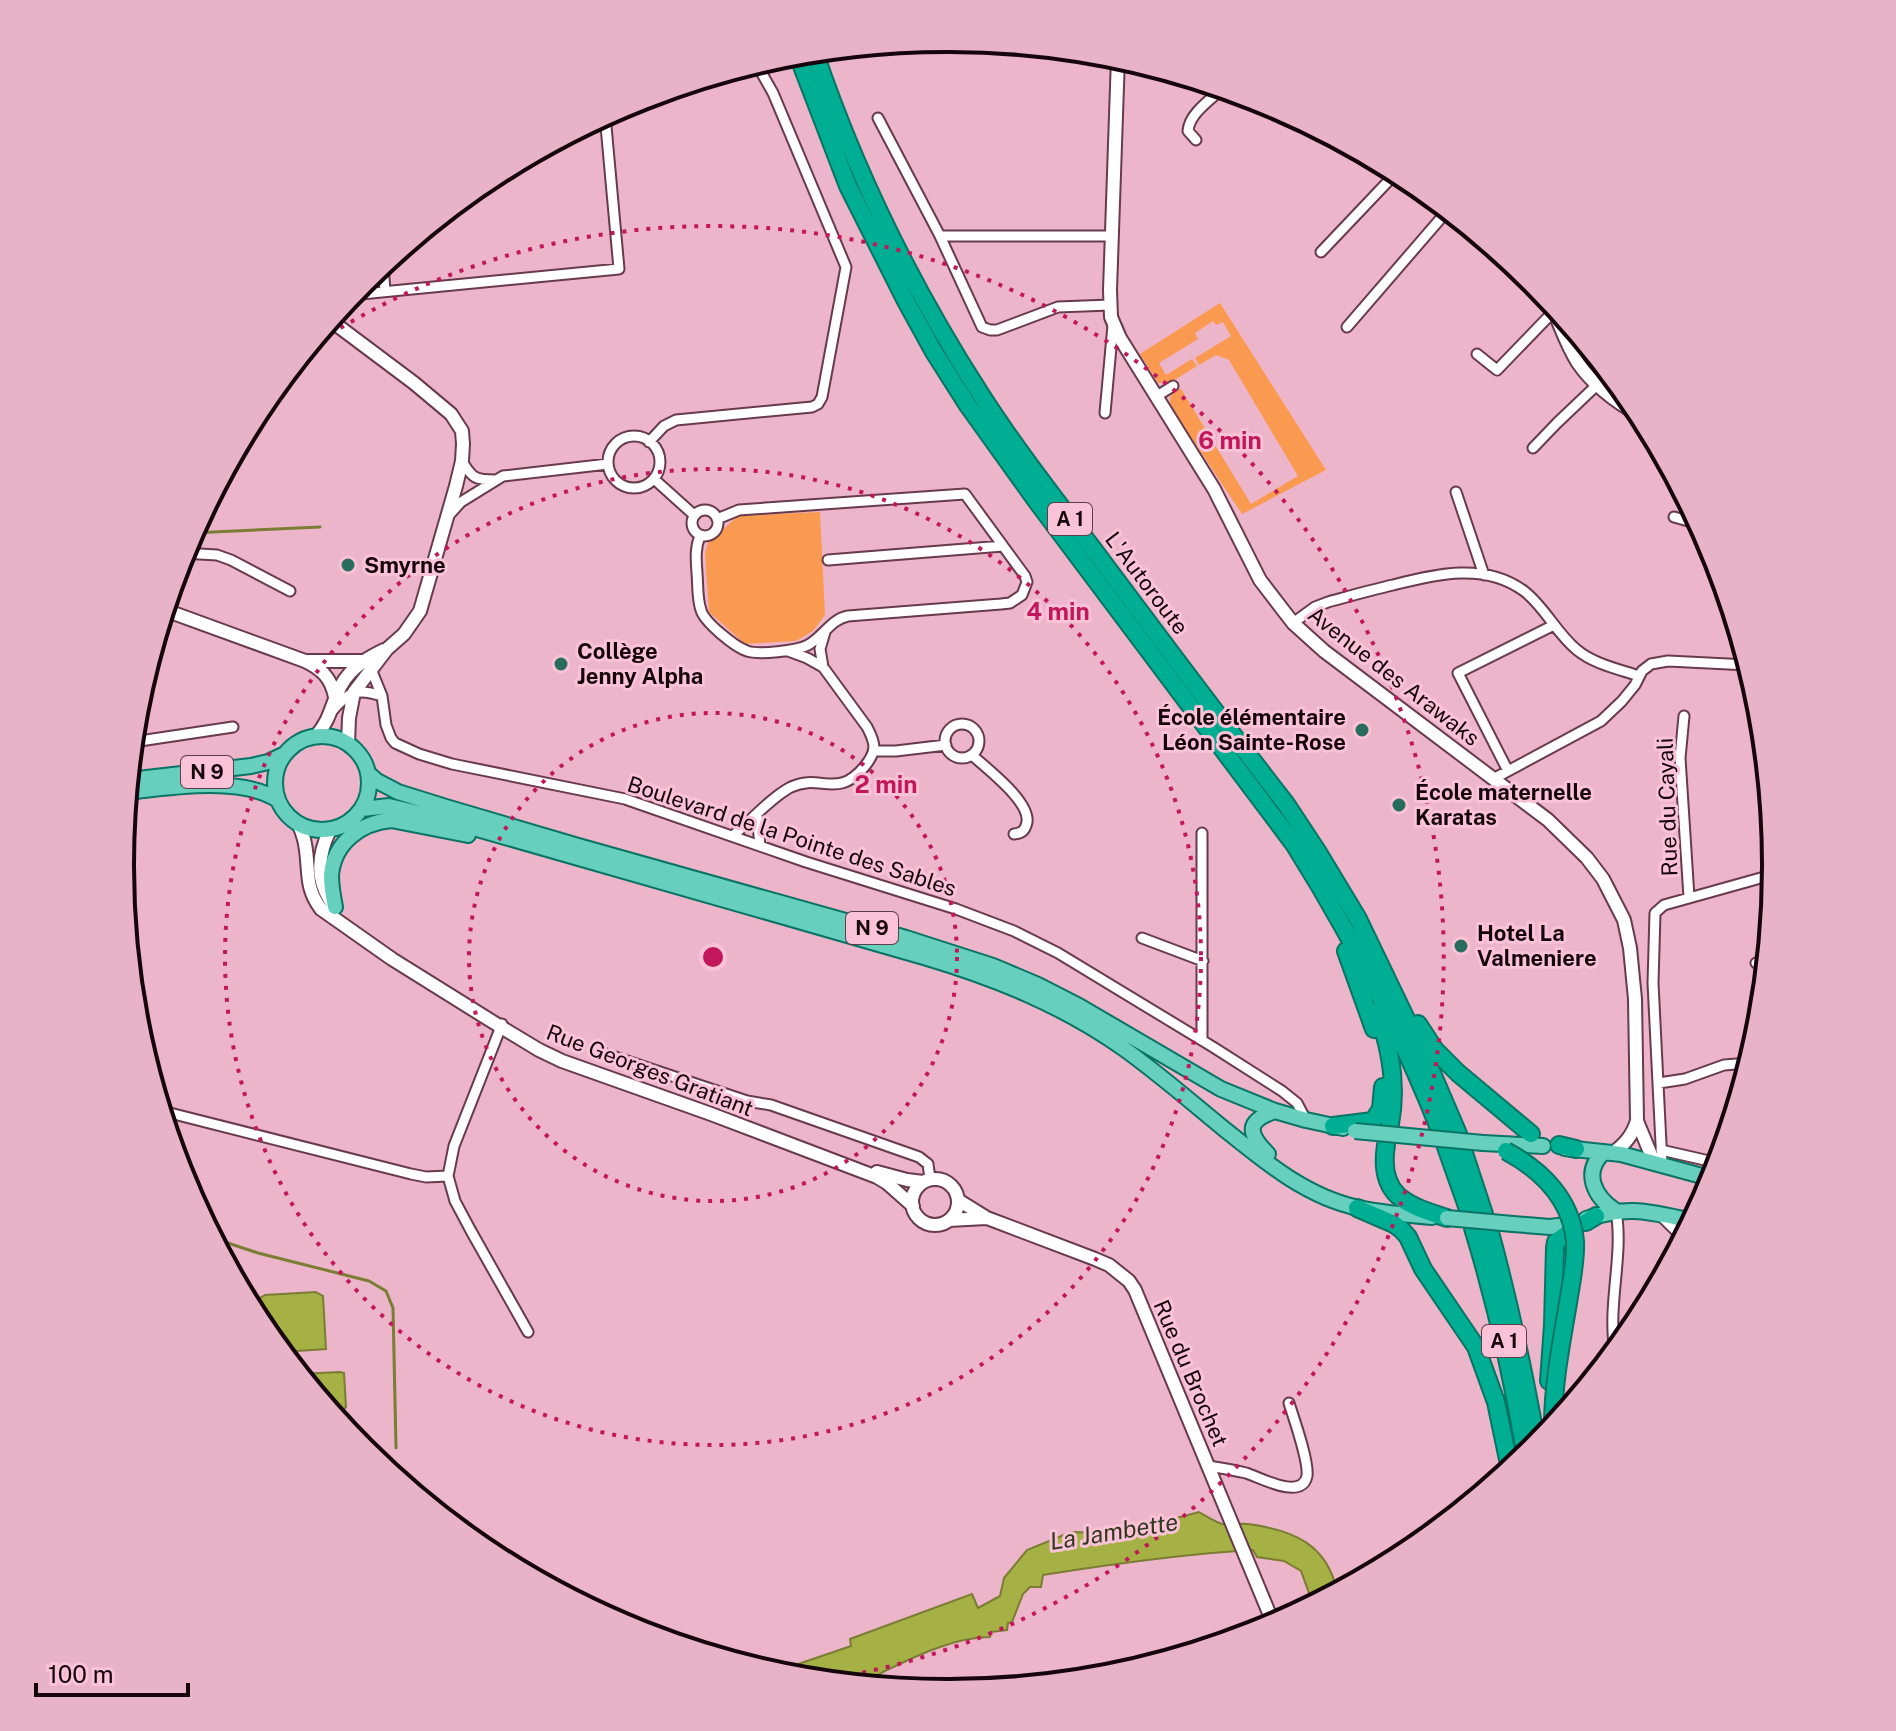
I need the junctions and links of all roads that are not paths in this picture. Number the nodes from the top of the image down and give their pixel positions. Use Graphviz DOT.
graph roads {
  1 [pos="818,63"];
  2 [pos="802,66"];
  3 [pos="1118,70"];
  4 [pos="762,74"];
  5 [pos="1214,97"];
  6 [pos="878,118"];
  7 [pos="606,128"];
  8 [pos="1196,140"];
  9 [pos="1388,182"];
  10 [pos="1441,218"];
  11 [pos="940,236"];
  12 [pos="1112,236"];
  13 [pos="1321,252"];
  14 [pos="384,280"];
  15 [pos="385,291"];
  16 [pos="370,293"];
  17 [pos="1110,305"];
  18 [pos="1545,313"];
  19 [pos="1113,323"];
  20 [pos="338,326"];
  21 [pos="1347,327"];
  22 [pos="1562,332"];
  23 [pos="1477,354"];
  24 [pos="1598,384"];
  25 [pos="1173,386"];
  26 [pos="1611,395"];
  27 [pos="1157,396"];
  28 [pos="1105,413"];
  29 [pos="649,442"];
  30 [pos="1533,448"];
  31 [pos="462,461"];
  32 [pos="608,464"];
  33 [pos="654,479"];
  34 [pos="495,480"];
  35 [pos="1456,492"];
  36 [pos="694,515"];
  37 [pos="1674,517"];
  38 [pos="446,519"];
  39 [pos="717,519"];
  40 [pos="1684,520"];
  41 [pos="700,536"];
  42 [pos="1003,546"];
  43 [pos="196,554"];
  44 [pos="828,560"];
  45 [pos="1484,575"];
  46 [pos="290,591"];
  47 [pos="175,614"];
  48 [pos="1293,623"];
  49 [pos="1554,625"];
  50 [pos="825,632"];
  51 [pos="785,650"];
  52 [pos="305,661"];
  53 [pos="1736,664"];
  54 [pos="367,665"];
  55 [pos="823,667"];
  56 [pos="1639,676"];
  57 [pos="354,692"];
  58 [pos="382,696"];
  59 [pos="335,697"];
  60 [pos="332,712"];
  61 [pos="1684,716"];
  62 [pos="233,727"];
  63 [pos="317,735"];
  64 [pos="144,740"];
  65 [pos="348,743"];
  66 [pos="946,745"];
  67 [pos="874,751"];
  68 [pos="283,755"];
  69 [pos="972,755"];
  70 [pos="1508,771"];
  71 [pos="369,774"];
  72 [pos="139,779"];
  73 [pos="1493,779"];
  74 [pos="138,791"];
  75 [pos="278,800"];
  76 [pos="362,809"];
  77 [pos="757,814"];
  78 [pos="299,824"];
  79 [pos="330,830"];
  80 [pos="1202,833"];
  81 [pos="1014,834"];
  82 [pos="734,835"];
  83 [pos="1294,844"];
  84 [pos="760,846"];
  85 [pos="569,856"];
  86 [pos="1762,878"];
  87 [pos="1689,897"];
  88 [pos="340,916"];
  89 [pos="1142,938"];
  90 [pos="1346,951"];
  91 [pos="1378,957"];
  92 [pos="1203,961"];
  93 [pos="1654,998"];
  94 [pos="1635,999"];
  95 [pos="502,1026"];
  96 [pos="1202,1040"];
  97 [pos="606,1054"];
  98 [pos="1737,1064"];
  99 [pos="1659,1083"];
  100 [pos="1275,1111"];
  101 [pos="174,1114"];
  102 [pos="1306,1120"];
  103 [pos="1637,1121"];
  104 [pos="1390,1124"];
  105 [pos="1333,1126"];
  106 [pos="1355,1127"];
  107 [pos="1531,1134"];
  108 [pos="1452,1140"];
  109 [pos="1485,1143"];
  110 [pos="1386,1145"];
  111 [pos="1609,1153"];
  112 [pos="1659,1159"];
  113 [pos="1705,1162"];
  114 [pos="877,1175"];
  115 [pos="1701,1175"];
  116 [pos="448,1176"];
  117 [pos="1293,1180"];
  118 [pos="926,1181"];
  119 [pos="958,1200"];
  120 [pos="913,1206"];
  121 [pos="1357,1208"];
  122 [pos="1616,1211"];
  123 [pos="1658,1214"];
  124 [pos="987,1218"];
  125 [pos="1447,1218"];
  126 [pos="1589,1219"];
  127 [pos="1681,1219"];
  128 [pos="949,1220"];
  129 [pos="1479,1221"];
  130 [pos="1567,1229"];
  131 [pos="1675,1230"];
  132 [pos="528,1332"];
  133 [pos="1612,1334"];
  134 [pos="1289,1403"];
  135 [pos="1553,1410"];
  136 [pos="1549,1413"];
  137 [pos="1534,1430"];
  138 [pos="1523,1441"];
  139 [pos="1507,1456"];
  140 [pos="1208,1466"];
  141 [pos="1269,1613"];
  1 -- 91 [label="highway, L'Autoroute / A 1"];
  2 -- 83 [label="highway, L'Autoroute / A 1"];
  3 -- 12 [label="main road, Avenue des Arawaks"];
  4 -- 29 [label="street"];
  5 -- 8 [label="street"];
  6 -- 11 [label="street"];
  7 -- 15 [label="street"];
  9 -- 13 [label="street"];
  10 -- 21 [label="street"];
  11 -- 12 [label="street"];
  11 -- 17 [label="street"];
  12 -- 17 [label="main road, Avenue des Arawaks"];
  14 -- 15 [label="street"];
  15 -- 16 [label="street"];
  17 -- 19 [label="main road, Avenue des Arawaks"];
  18 -- 23 [label="street"];
  19 -- 27 [label="main road, Avenue des Arawaks"];
  19 -- 28 [label="street"];
  20 -- 31 [label="main road"];
  22 -- 24 [label="main road"];
  24 -- 26 [label="main road"];
  24 -- 30 [label="street"];
  25 -- 27 [label="street"];
  27 -- 48 [label="main road, Avenue des Arawaks"];
  29 -- 32 [label="street"];
  29 -- 33 [label="street"];
  31 -- 34 [label="street"];
  31 -- 38 [label="main road"];
  32 -- 33 [label="street"];
  32 -- 34 [label="street"];
  33 -- 36 [label="street"];
  34 -- 38 [label="street"];
  35 -- 45 [label="street"];
  36 -- 39 [label="street"];
  36 -- 41 [label="street"];
  37 -- 40 [label="street"];
  38 -- 54 [label="main road"];
  39 -- 41 [label="street"];
  39 -- 42 [label="street"];
  41 -- 51 [label="street"];
  42 -- 44 [label="street"];
  42 -- 50 [label="street"];
  43 -- 46 [label="street"];
  45 -- 48 [label="street"];
  45 -- 49 [label="street"];
  47 -- 52 [label="main road"];
  48 -- 73 [label="main road, Avenue des Arawaks"];
  49 -- 56 [label="street"];
  49 -- 70 [label="street"];
  50 -- 51 [label="street"];
  50 -- 55 [label="street"];
  51 -- 55 [label="street"];
  52 -- 54 [label="main road"];
  52 -- 59 [label="main road"];
  53 -- 56 [label="street"];
  54 -- 57 [label="main road"];
  54 -- 58 [label="street, Boulevard de la Pointe des Sables"];
  54 -- 59 [label="main road"];
  55 -- 67 [label="street"];
  56 -- 70 [label="street"];
  57 -- 58 [label="street"];
  57 -- 60 [label="street"];
  57 -- 65 [label="main road"];
  58 -- 82 [label="street, Boulevard de la Pointe des Sables"];
  59 -- 60 [label="main road"];
  60 -- 63 [label="main road"];
  61 -- 87 [label="street, Rue du Cayali"];
  62 -- 64 [label="street"];
  63 -- 65 [label="main road"];
  63 -- 68 [label="main road, N 9"];
  65 -- 71 [label="main road, N 9"];
  66 -- 67 [label="street"];
  66 -- 69 [label="street"];
  66 -- 69 [label="street"];
  67 -- 77 [label="street"];
  68 -- 72 [label="main road, N 9"];
  68 -- 75 [label="main road"];
  69 -- 81 [label="street"];
  70 -- 73 [label="street"];
  71 -- 76 [label="main road"];
  71 -- 100 [label="main road, N 9"];
  73 -- 94 [label="main road, Avenue des Arawaks"];
  74 -- 75 [label="main road, N 9"];
  75 -- 78 [label="main road"];
  76 -- 79 [label="main road"];
  76 -- 85 [label="main road, N 9"];
  77 -- 82 [label="street"];
  77 -- 84 [label="street"];
  78 -- 79 [label="main road"];
  78 -- 88 [label="main road"];
  79 -- 88 [label="main road"];
  80 -- 92 [label="street"];
  82 -- 84 [label="street, Boulevard de la Pointe des Sables"];
  83 -- 90 [label="highway"];
  83 -- 108 [label="highway, L'Autoroute / A 1"];
  84 -- 96 [label="street, Boulevard de la Pointe des Sables"];
  85 -- 88 [label="main road"];
  85 -- 117 [label="main road, N 9"];
  86 -- 87 [label="street"];
  87 -- 93 [label="street"];
  88 -- 95 [label="main road, Rue Georges Gratiant"];
  89 -- 92 [label="street"];
  90 -- 104 [label="highway"];
  90 -- 106 [label="highway"];
  91 -- 107 [label="highway"];
  91 -- 108 [label="highway, L'Autoroute / A 1"];
  92 -- 96 [label="street"];
  93 -- 94 [label="street"];
  93 -- 99 [label="street"];
  94 -- 103 [label="main road, Avenue des Arawaks"];
  95 -- 114 [label="main road, Rue Georges Gratiant"];
  95 -- 116 [label="street"];
  96 -- 102 [label="street, Boulevard de la Pointe des Sables"];
  97 -- 118 [label="street"];
  98 -- 99 [label="street"];
  99 -- 112 [label="street"];
  100 -- 102 [label="main road, N 9"];
  100 -- 117 [label="main road"];
  101 -- 116 [label="street"];
  102 -- 105 [label="main road, N 9"];
  103 -- 111 [label="main road"];
  103 -- 112 [label="main road, Avenue des Arawaks"];
  105 -- 106 [label="highway"];
  106 -- 109 [label="main road, bridge"];
  108 -- 129 [label="highway, L'Autoroute / A 1"];
  109 -- 111 [label="main road"];
  109 -- 135 [label="highway, bridge"];
  110 -- 125 [label="highway"];
  111 -- 112 [label="main road"];
  111 -- 122 [label="main road"];
  112 -- 113 [label="street"];
  112 -- 115 [label="main road"];
  114 -- 118 [label="main road"];
  114 -- 120 [label="main road"];
  116 -- 132 [label="street"];
  117 -- 121 [label="main road, N 9"];
  118 -- 119 [label="main road"];
  118 -- 120 [label="main road"];
  119 -- 124 [label="main road, Rue du Brochet"];
  119 -- 128 [label="main road"];
  120 -- 128 [label="main road"];
  121 -- 125 [label="main road, N 9"];
  121 -- 139 [label="highway"];
  122 -- 123 [label="main road"];
  122 -- 126 [label="main road"];
  122 -- 133 [label="street"];
  123 -- 127 [label="main road"];
  123 -- 131 [label="street"];
  124 -- 128 [label="main road, Rue du Brochet"];
  124 -- 140 [label="main road, Rue du Brochet"];
  125 -- 130 [label="main road, bridge"];
  129 -- 137 [label="highway, L'Autoroute / A 1"];
  129 -- 138 [label="highway, L'Autoroute / A 1"];
  130 -- 136 [label="highway, bridge"];
  134 -- 140 [label="street"];
  140 -- 141 [label="main road, Rue du Brochet"];
}
